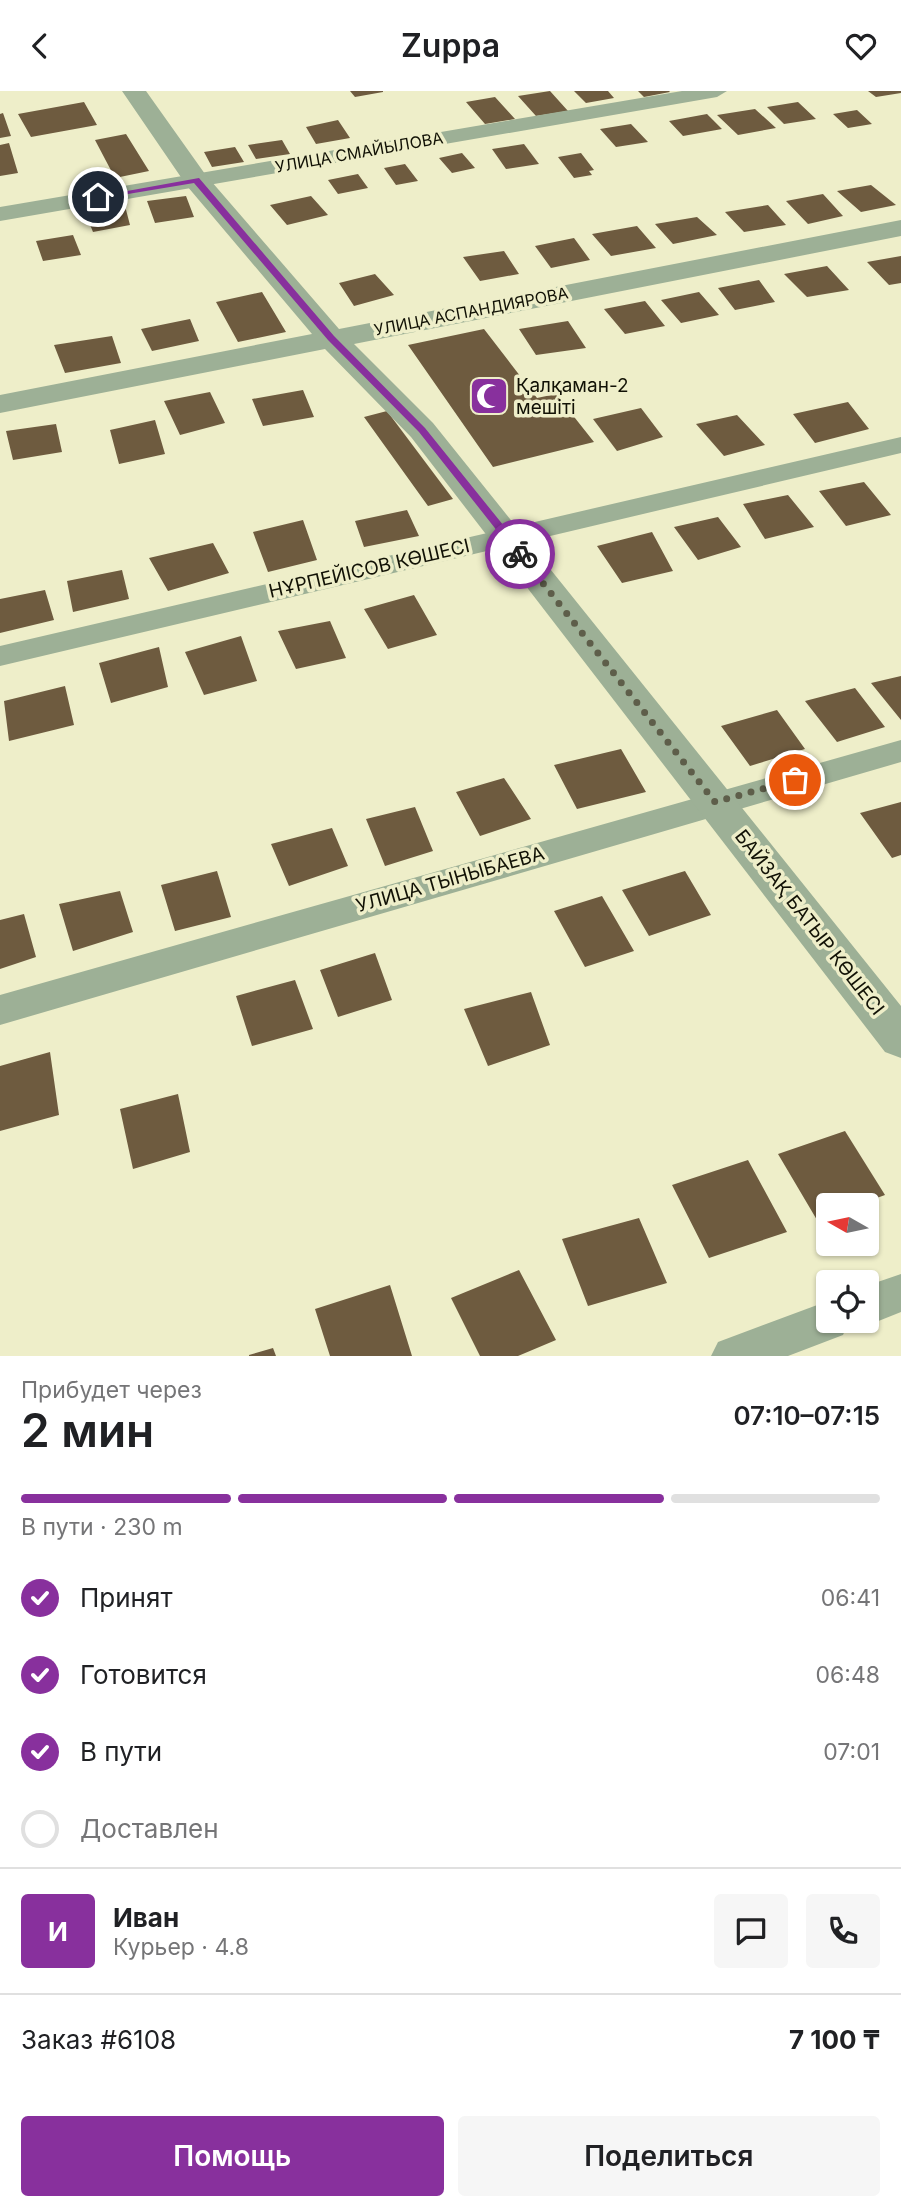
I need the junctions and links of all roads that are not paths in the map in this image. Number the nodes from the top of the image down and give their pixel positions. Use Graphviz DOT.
graph roads {
  1 [pos="134,91"];
  2 [pos="717,91"];
  3 [pos="196,180"];
  4 [pos="0,214"];
  5 [pos="901,228"];
  6 [pos="331,338"];
  7 [pos="0,404"];
  8 [pos="901,445"];
  9 [pos="506,536"];
  10 [pos="0,656"];
  11 [pos="901,751"];
  12 [pos="715,802"];
  13 [pos="0,1010"];
  14 [pos="901,1039"];
  15 [pos="901,1293"];
  16 [pos="879,1301"];
  17 [pos="816,1325"];
  18 [pos="733,1356"];
  1 -- 3 [label="street, БАЙЗАҚ БАТЫР КӨШЕСІ"];
  2 -- 3 [label="street, УЛИЦА СМАЙЫЛОВА"];
  3 -- 4 [label="street, УЛИЦА СМАЙЫЛОВА"];
  3 -- 6 [label="street, БАЙЗАҚ БАТЫР КӨШЕСІ"];
  5 -- 6 [label="street, УЛИЦА АСПАНДИЯРОВА"];
  6 -- 7 [label="street, УЛИЦА АСПАНДИЯРОВА"];
  6 -- 9 [label="street, БАЙЗАҚ БАТЫР КӨШЕСІ"];
  8 -- 9 [label="street, НҰРПЕЙІСОВ КӨШЕСІ"];
  9 -- 10 [label="street, НҰРПЕЙІСОВ КӨШЕСІ"];
  9 -- 12 [label="street, БАЙЗАҚ БАТЫР КӨШЕСІ"];
  11 -- 12 [label="street, УЛИЦА ТЫНЫБАЕВА"];
  12 -- 13 [label="street, УЛИЦА ТЫНЫБАЕВА"];
  12 -- 14 [label="street, БАЙЗАҚ БАТЫР КӨШЕСІ"];
  15 -- 16 [label="street"];
  17 -- 18 [label="street"];
}
